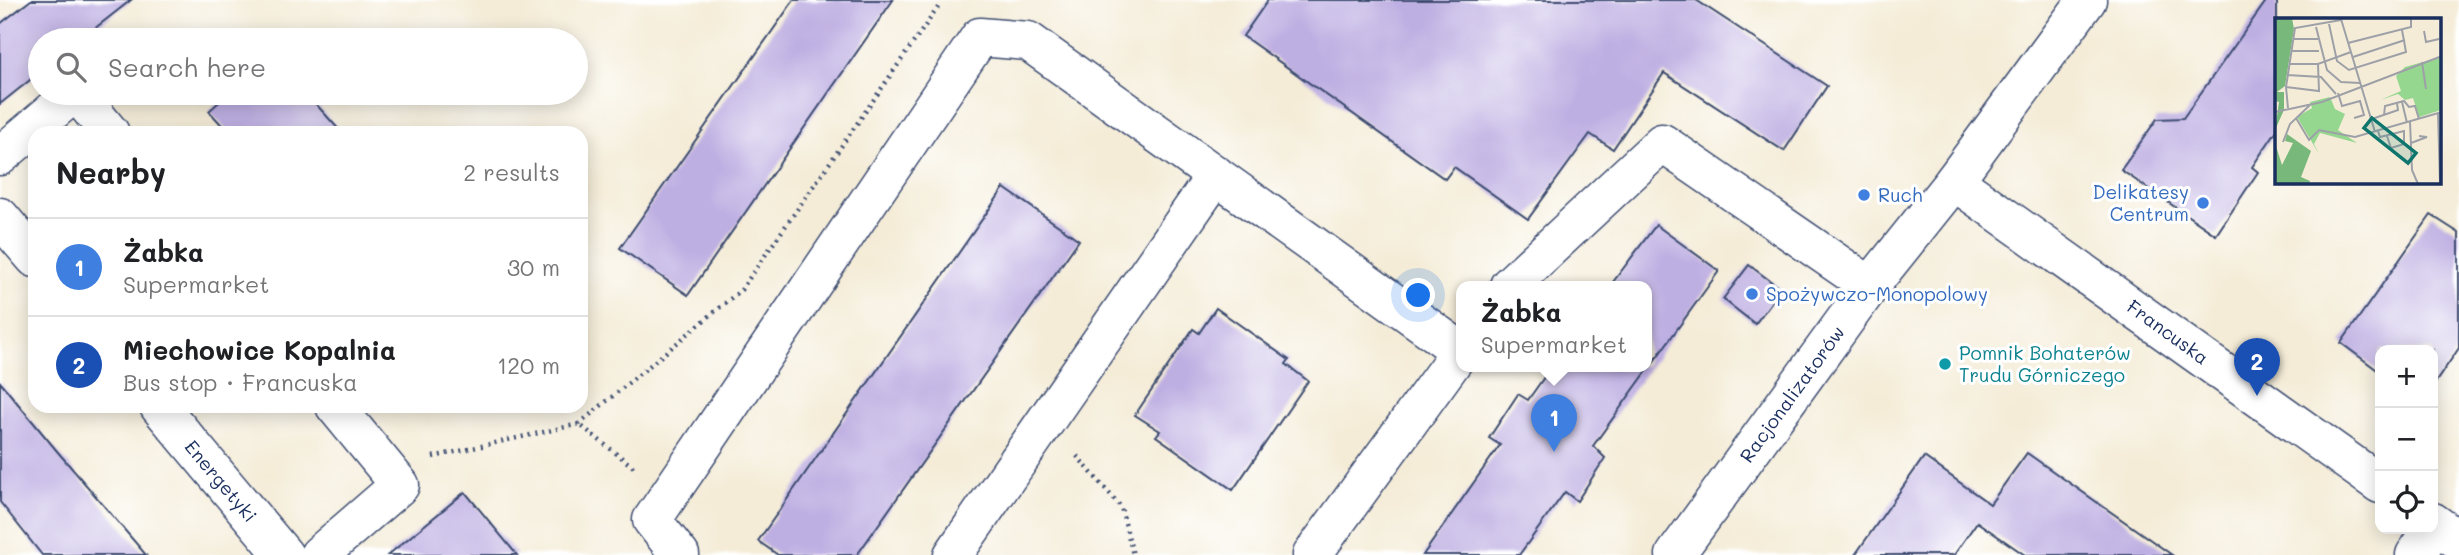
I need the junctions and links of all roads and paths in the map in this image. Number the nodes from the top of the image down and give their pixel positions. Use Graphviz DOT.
graph roads {
  1 [pos="2087,0"];
  2 [pos="939,6"];
  3 [pos="62,105"];
  4 [pos="86,105"];
  5 [pos="36,126"];
  6 [pos="104,126"];
  7 [pos="28,133"];
  8 [pos="0,156"];
  9 [pos="1216,175"];
  10 [pos="1954,181"];
  11 [pos="0,216"];
  12 [pos="28,250"];
  13 [pos="1513,281"];
  14 [pos="1870,286"];
  15 [pos="1456,347"];
  16 [pos="1456,358"];
  17 [pos="165,413"];
  18 [pos="341,413"];
  19 [pos="1046,421"];
  20 [pos="579,424"];
  21 [pos="2375,480"];
  22 [pos="400,485"];
  23 [pos="669,495"];
  24 [pos="284,555"];
  25 [pos="319,555"];
  26 [pos="680,555"];
  27 [pos="953,555"];
  28 [pos="1133,555"];
  29 [pos="1312,555"];
  30 [pos="1675,555"];
  1 -- 10 [label="street, Racjonalizatorów"];
  2 -- 20 [label="path"];
  3 -- 5 [label="street"];
  4 -- 6 [label="street"];
  7 -- 8 [label="street"];
  9 -- 15 [label="street"];
  9 -- 19 [label="street"];
  9 -- 23 [label="street"];
  10 -- 14 [label="street, Racjonalizatorów"];
  10 -- 21 [label="street, Francuska"];
  11 -- 12 [label="street"];
  13 -- 14 [label="street"];
  14 -- 30 [label="street, Racjonalizatorów"];
  16 -- 29 [label="street"];
  17 -- 24 [label="street, Energetyki"];
  18 -- 22 [label="street"];
  19 -- 27 [label="street"];
  19 -- 28 [label="path"];
  20 -- 22 [label="path"];
  20 -- 23 [label="path"];
  22 -- 25 [label="street"];
  23 -- 26 [label="street"];
}
